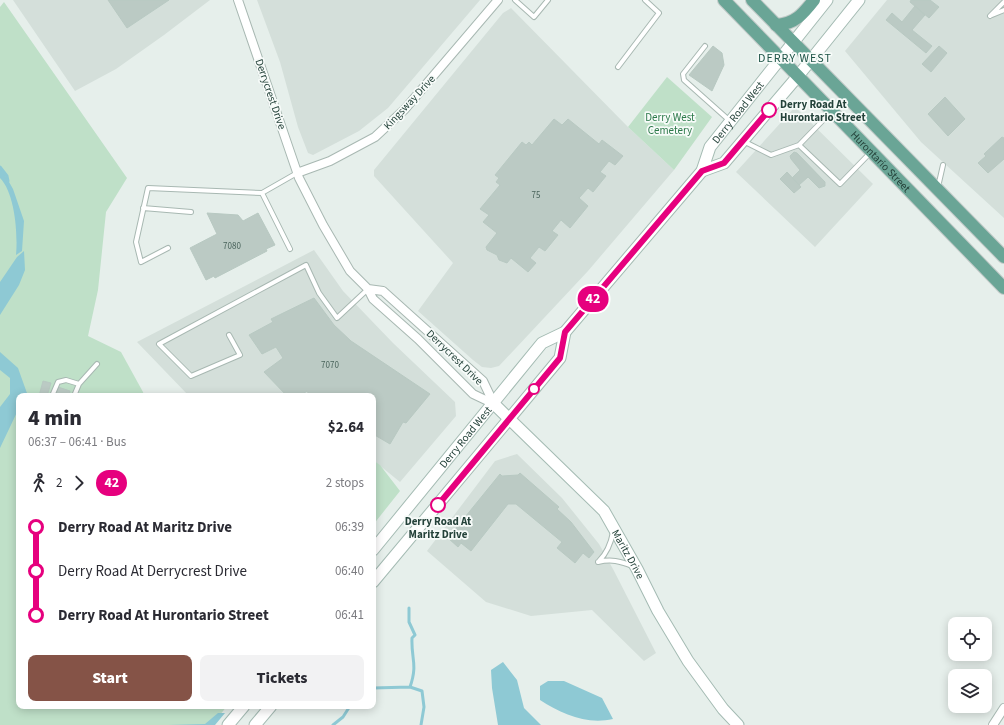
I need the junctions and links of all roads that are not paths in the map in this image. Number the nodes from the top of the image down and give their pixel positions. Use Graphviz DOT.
graph roads {
  1 [pos="238,0"];
  2 [pos="498,0"];
  3 [pos="515,0"];
  4 [pos="548,0"];
  5 [pos="645,0"];
  6 [pos="724,0"];
  7 [pos="752,0"];
  8 [pos="814,0"];
  9 [pos="826,0"];
  10 [pos="859,0"];
  11 [pos="1004,2"];
  12 [pos="1004,10"];
  13 [pos="776,25"];
  14 [pos="793,42"];
  15 [pos="705,46"];
  16 [pos="781,58"];
  17 [pos="811,59"];
  18 [pos="618,67"];
  19 [pos="798,76"];
  20 [pos="832,111"];
  21 [pos="730,121"];
  22 [pos="743,141"];
  23 [pos="799,145"];
  24 [pos="871,152"];
  25 [pos="943,165"];
  26 [pos="702,171"];
  27 [pos="297,173"];
  28 [pos="937,189"];
  29 [pos="262,193"];
  30 [pos="143,208"];
  31 [pos="191,212"];
  32 [pos="168,248"];
  33 [pos="290,249"];
  34 [pos="1004,257"];
  35 [pos="1004,288"];
  36 [pos="368,289"];
  37 [pos="565,332"];
  38 [pos="229,335"];
  39 [pos="97,364"];
  40 [pos="79,384"];
  41 [pos="53,393"];
  42 [pos="75,393"];
  43 [pos="494,404"];
  44 [pos="510,419"];
  45 [pos="614,526"];
  46 [pos="376,546"];
  47 [pos="637,569"];
  48 [pos="376,578"];
  49 [pos="1004,708"];
  50 [pos="269,709"];
  51 [pos="240,710"];
  52 [pos="258,722"];
  53 [pos="736,724"];
  54 [pos="228,725"];
  55 [pos="993,725"];
  1 -- 27 [label="street, Derrycrest Drive"];
  2 -- 27 [label="street, Kingsway Drive"];
  3 -- 4 [label="lane"];
  5 -- 18 [label="lane"];
  6 -- 16 [label="main road, Hurontario Street"];
  7 -- 13 [label="main road, Hurontario Street"];
  8 -- 13 [label="main road"];
  9 -- 14 [label="main road, Derry Road West"];
  10 -- 17 [label="main road, Derry Road West"];
  11 -- 12 [label="lane"];
  13 -- 14 [label="main road, Hurontario Street"];
  14 -- 16 [label="main road, Derry Road West"];
  14 -- 17 [label="main road, Hurontario Street"];
  15 -- 21 [label="lane"];
  16 -- 19 [label="main road, Hurontario Street"];
  16 -- 21 [label="main road, Derry Road West"];
  17 -- 19 [label="main road, Derry Road West"];
  17 -- 28 [label="main road, Hurontario Street"];
  19 -- 20 [label="main road, Hurontario Street"];
  19 -- 22 [label="main road, Derry Road West"];
  20 -- 23 [label="lane"];
  20 -- 24 [label="main road, Hurontario Street"];
  21 -- 26 [label="main road, Derry Road West"];
  22 -- 23 [label="lane"];
  22 -- 26 [label="main road, Derry Road West"];
  23 -- 24 [label="lane"];
  24 -- 35 [label="main road, Hurontario Street"];
  25 -- 28 [label="lane"];
  26 -- 37 [label="main road, Derry Road West"];
  27 -- 29 [label="lane"];
  27 -- 36 [label="street, Derrycrest Drive"];
  28 -- 34 [label="main road, Hurontario Street"];
  29 -- 30 [label="lane"];
  29 -- 33 [label="lane"];
  30 -- 31 [label="lane"];
  30 -- 32 [label="lane"];
  36 -- 38 [label="lane"];
  36 -- 43 [label="street, Derrycrest Drive"];
  36 -- 43 [label="street, Derrycrest Drive"];
  37 -- 43 [label="main road, Derry Road West"];
  37 -- 44 [label="main road, Derry Road West"];
  39 -- 40 [label="lane"];
  40 -- 41 [label="lane"];
  40 -- 42 [label="lane"];
  43 -- 44 [label="main road, Maritz Drive"];
  43 -- 46 [label="main road, Derry Road West"];
  44 -- 45 [label="main road, Maritz Drive"];
  44 -- 48 [label="main road, Derry Road West"];
  45 -- 47 [label="main road, Maritz Drive"];
  45 -- 47 [label="lane"];
  47 -- 53 [label="main road, Maritz Drive"];
  49 -- 55 [label="street"];
  50 -- 52 [label="main road"];
  51 -- 54 [label="main road"];
}
